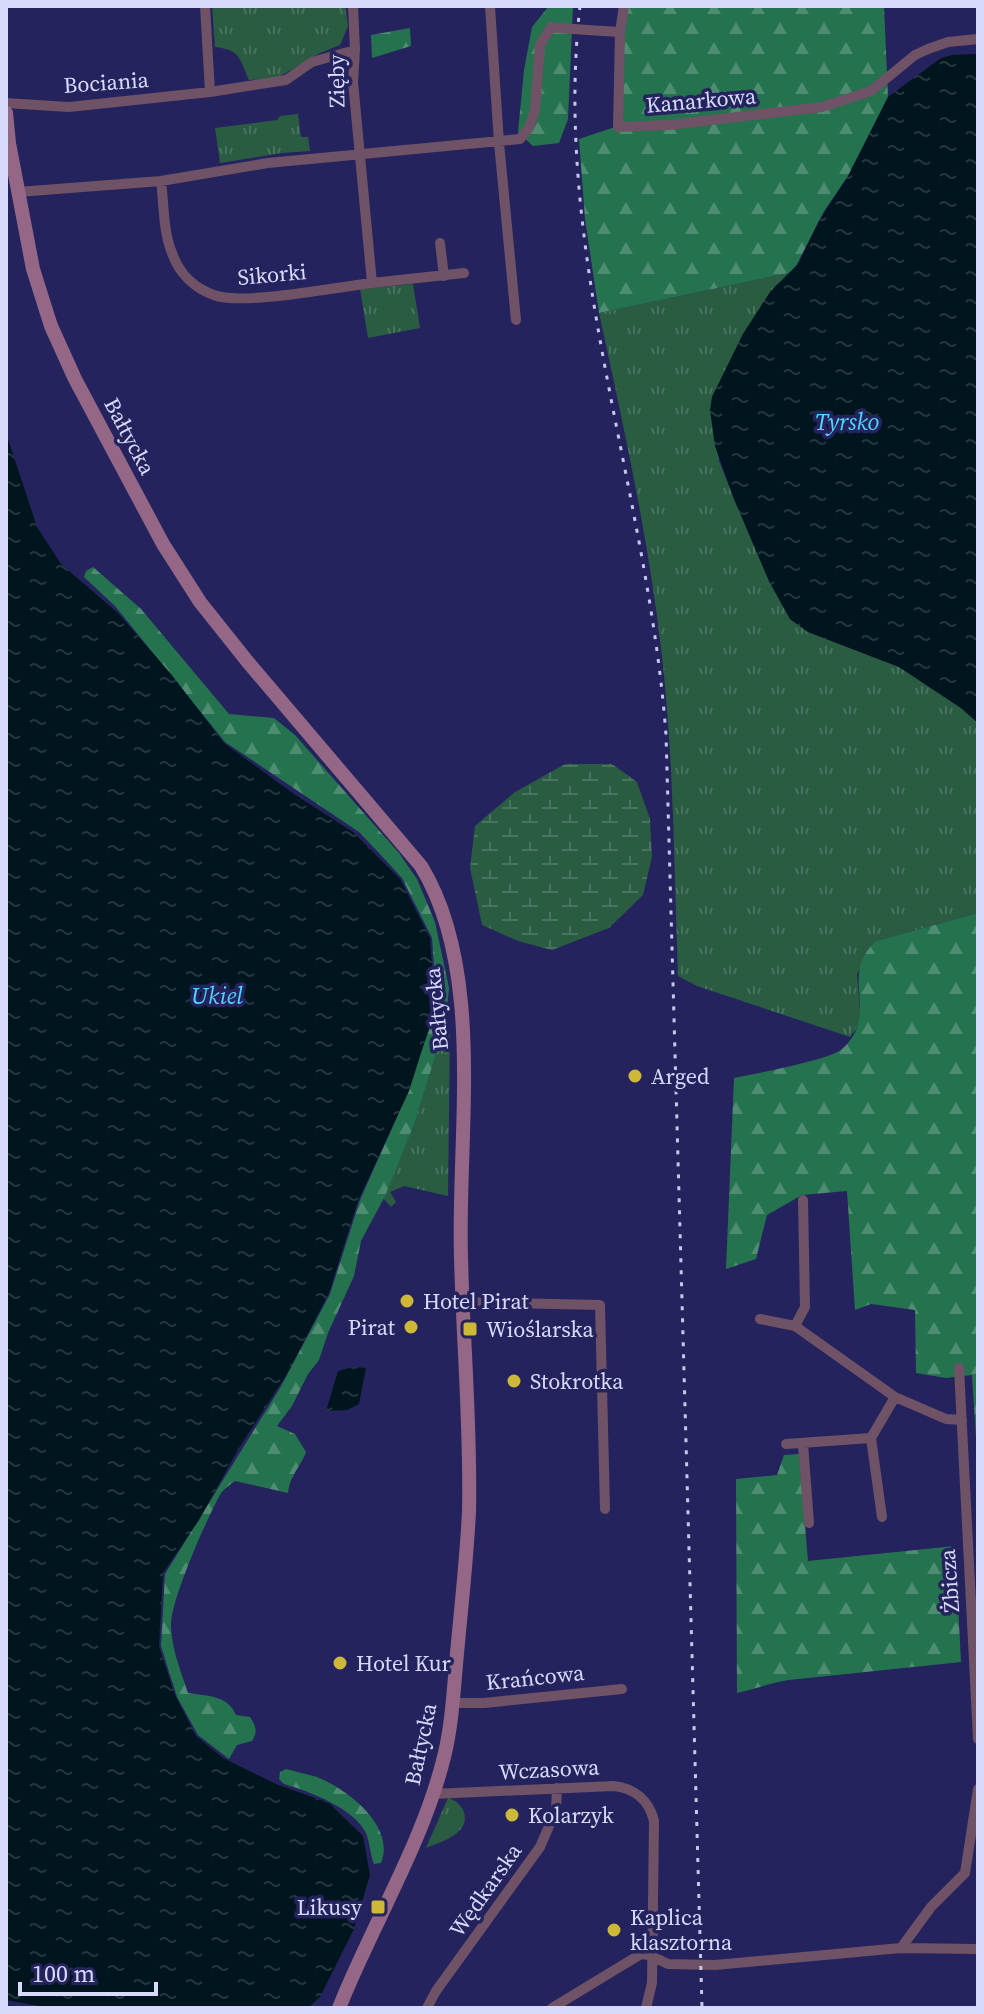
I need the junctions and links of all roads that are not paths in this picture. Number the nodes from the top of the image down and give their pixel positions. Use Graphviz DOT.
graph roads {
  1 [pos="205,6"];
  2 [pos="353,6"];
  3 [pos="490,6"];
  4 [pos="624,6"];
  5 [pos="620,32"];
  6 [pos="978,39"];
  7 [pos="355,50"];
  8 [pos="210,92"];
  9 [pos="6,103"];
  10 [pos="6,113"];
  11 [pos="499,143"];
  12 [pos="361,155"];
  13 [pos="161,181"];
  14 [pos="18,192"];
  15 [pos="440,243"];
  16 [pos="464,273"];
  17 [pos="444,276"];
  18 [pos="372,283"];
  19 [pos="516,320"];
  20 [pos="803,1200"];
  21 [pos="462,1302"];
  22 [pos="760,1319"];
  23 [pos="795,1326"];
  24 [pos="959,1368"];
  25 [pos="895,1397"];
  26 [pos="962,1420"];
  27 [pos="871,1438"];
  28 [pos="786,1444"];
  29 [pos="803,1444"];
  30 [pos="605,1509"];
  31 [pos="882,1517"];
  32 [pos="809,1523"];
  33 [pos="622,1689"];
  34 [pos="452,1703"];
  35 [pos="978,1739"];
  36 [pos="557,1788"];
  37 [pos="978,1789"];
  38 [pos="433,1794"];
  39 [pos="978,1863"];
  40 [pos="966,1867"];
  41 [pos="901,1948"];
  42 [pos="978,1949"];
  43 [pos="652,1956"];
  44 [pos="339,2008"];
  45 [pos="427,2008"];
  46 [pos="552,2008"];
  47 [pos="646,2008"];
  1 -- 8 [label="street"];
  2 -- 7 [label="street, Zięby"];
  3 -- 11 [label="street"];
  4 -- 5 [label="street"];
  5 -- 6 [label="street, Kanarkowa"];
  5 -- 11 [label="street, bridge"];
  7 -- 8 [label="street, Bociania"];
  7 -- 12 [label="street, Zięby"];
  8 -- 9 [label="street, Bociania"];
  10 -- 14 [label="main road, Bałtycka"];
  11 -- 12 [label="street"];
  11 -- 19 [label="street"];
  12 -- 13 [label="street"];
  12 -- 18 [label="street"];
  13 -- 14 [label="street"];
  13 -- 18 [label="street, Sikorki"];
  14 -- 21 [label="main road, Bałtycka"];
  15 -- 17 [label="street"];
  16 -- 17 [label="street, Sikorki"];
  17 -- 18 [label="street, Sikorki"];
  20 -- 23 [label="street"];
  21 -- 30 [label="street"];
  21 -- 34 [label="main road, Bałtycka"];
  22 -- 23 [label="street"];
  23 -- 25 [label="street"];
  24 -- 26 [label="street, Żbicza"];
  25 -- 26 [label="street"];
  25 -- 27 [label="street"];
  26 -- 35 [label="street, Żbicza"];
  27 -- 29 [label="street"];
  27 -- 31 [label="street"];
  28 -- 29 [label="street"];
  29 -- 32 [label="street"];
  33 -- 34 [label="street, Krańcowa"];
  34 -- 38 [label="main road, Bałtycka"];
  36 -- 38 [label="street, Wczasowa"];
  36 -- 43 [label="street, Wczasowa"];
  36 -- 45 [label="street, Wędkarska"];
  37 -- 40 [label="street"];
  38 -- 44 [label="main road, Bałtycka"];
  39 -- 40 [label="street"];
  40 -- 41 [label="street"];
  41 -- 42 [label="street"];
  41 -- 43 [label="street"];
  43 -- 46 [label="street"];
  43 -- 47 [label="street, Wczasowa"];
}
